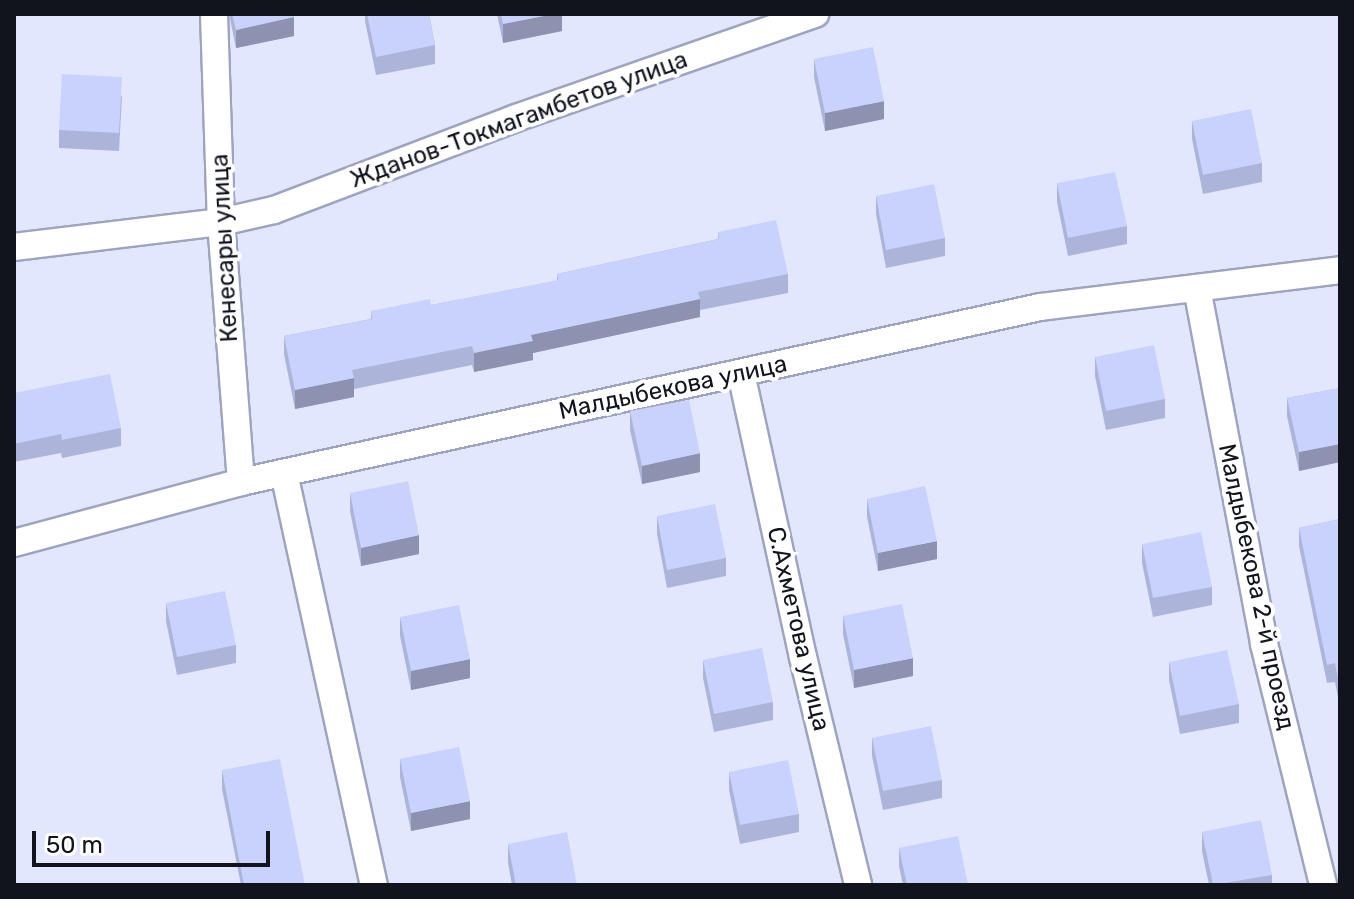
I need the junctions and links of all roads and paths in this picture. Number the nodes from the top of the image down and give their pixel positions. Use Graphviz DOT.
graph roads {
  1 [pos="214,14"];
  2 [pos="815,14"];
  3 [pos="221,222"];
  4 [pos="14,247"];
  5 [pos="1340,270"];
  6 [pos="1197,288"];
  7 [pos="741,373"];
  8 [pos="284,473"];
  9 [pos="241,482"];
  10 [pos="14,543"];
  11 [pos="374,885"];
  12 [pos="858,885"];
  13 [pos="1323,885"];
  1 -- 3 [label="street, Кенесары улица"];
  2 -- 3 [label="street, Жданов-Токмагамбетов улица"];
  3 -- 4 [label="street, Жданов-Токмагамбетов улица"];
  3 -- 9 [label="street, Кенесары улица"];
  5 -- 6 [label="street, Малдыбекова улица"];
  6 -- 7 [label="street, Малдыбекова улица"];
  6 -- 13 [label="street, Малдыбекова 2-й проезд"];
  7 -- 8 [label="street, Малдыбекова улица"];
  7 -- 12 [label="street, С.Ахметова улица"];
  8 -- 9 [label="street, Малдыбекова улица"];
  8 -- 11 [label="street"];
  9 -- 10 [label="street, Малдыбекова улица"];
}
